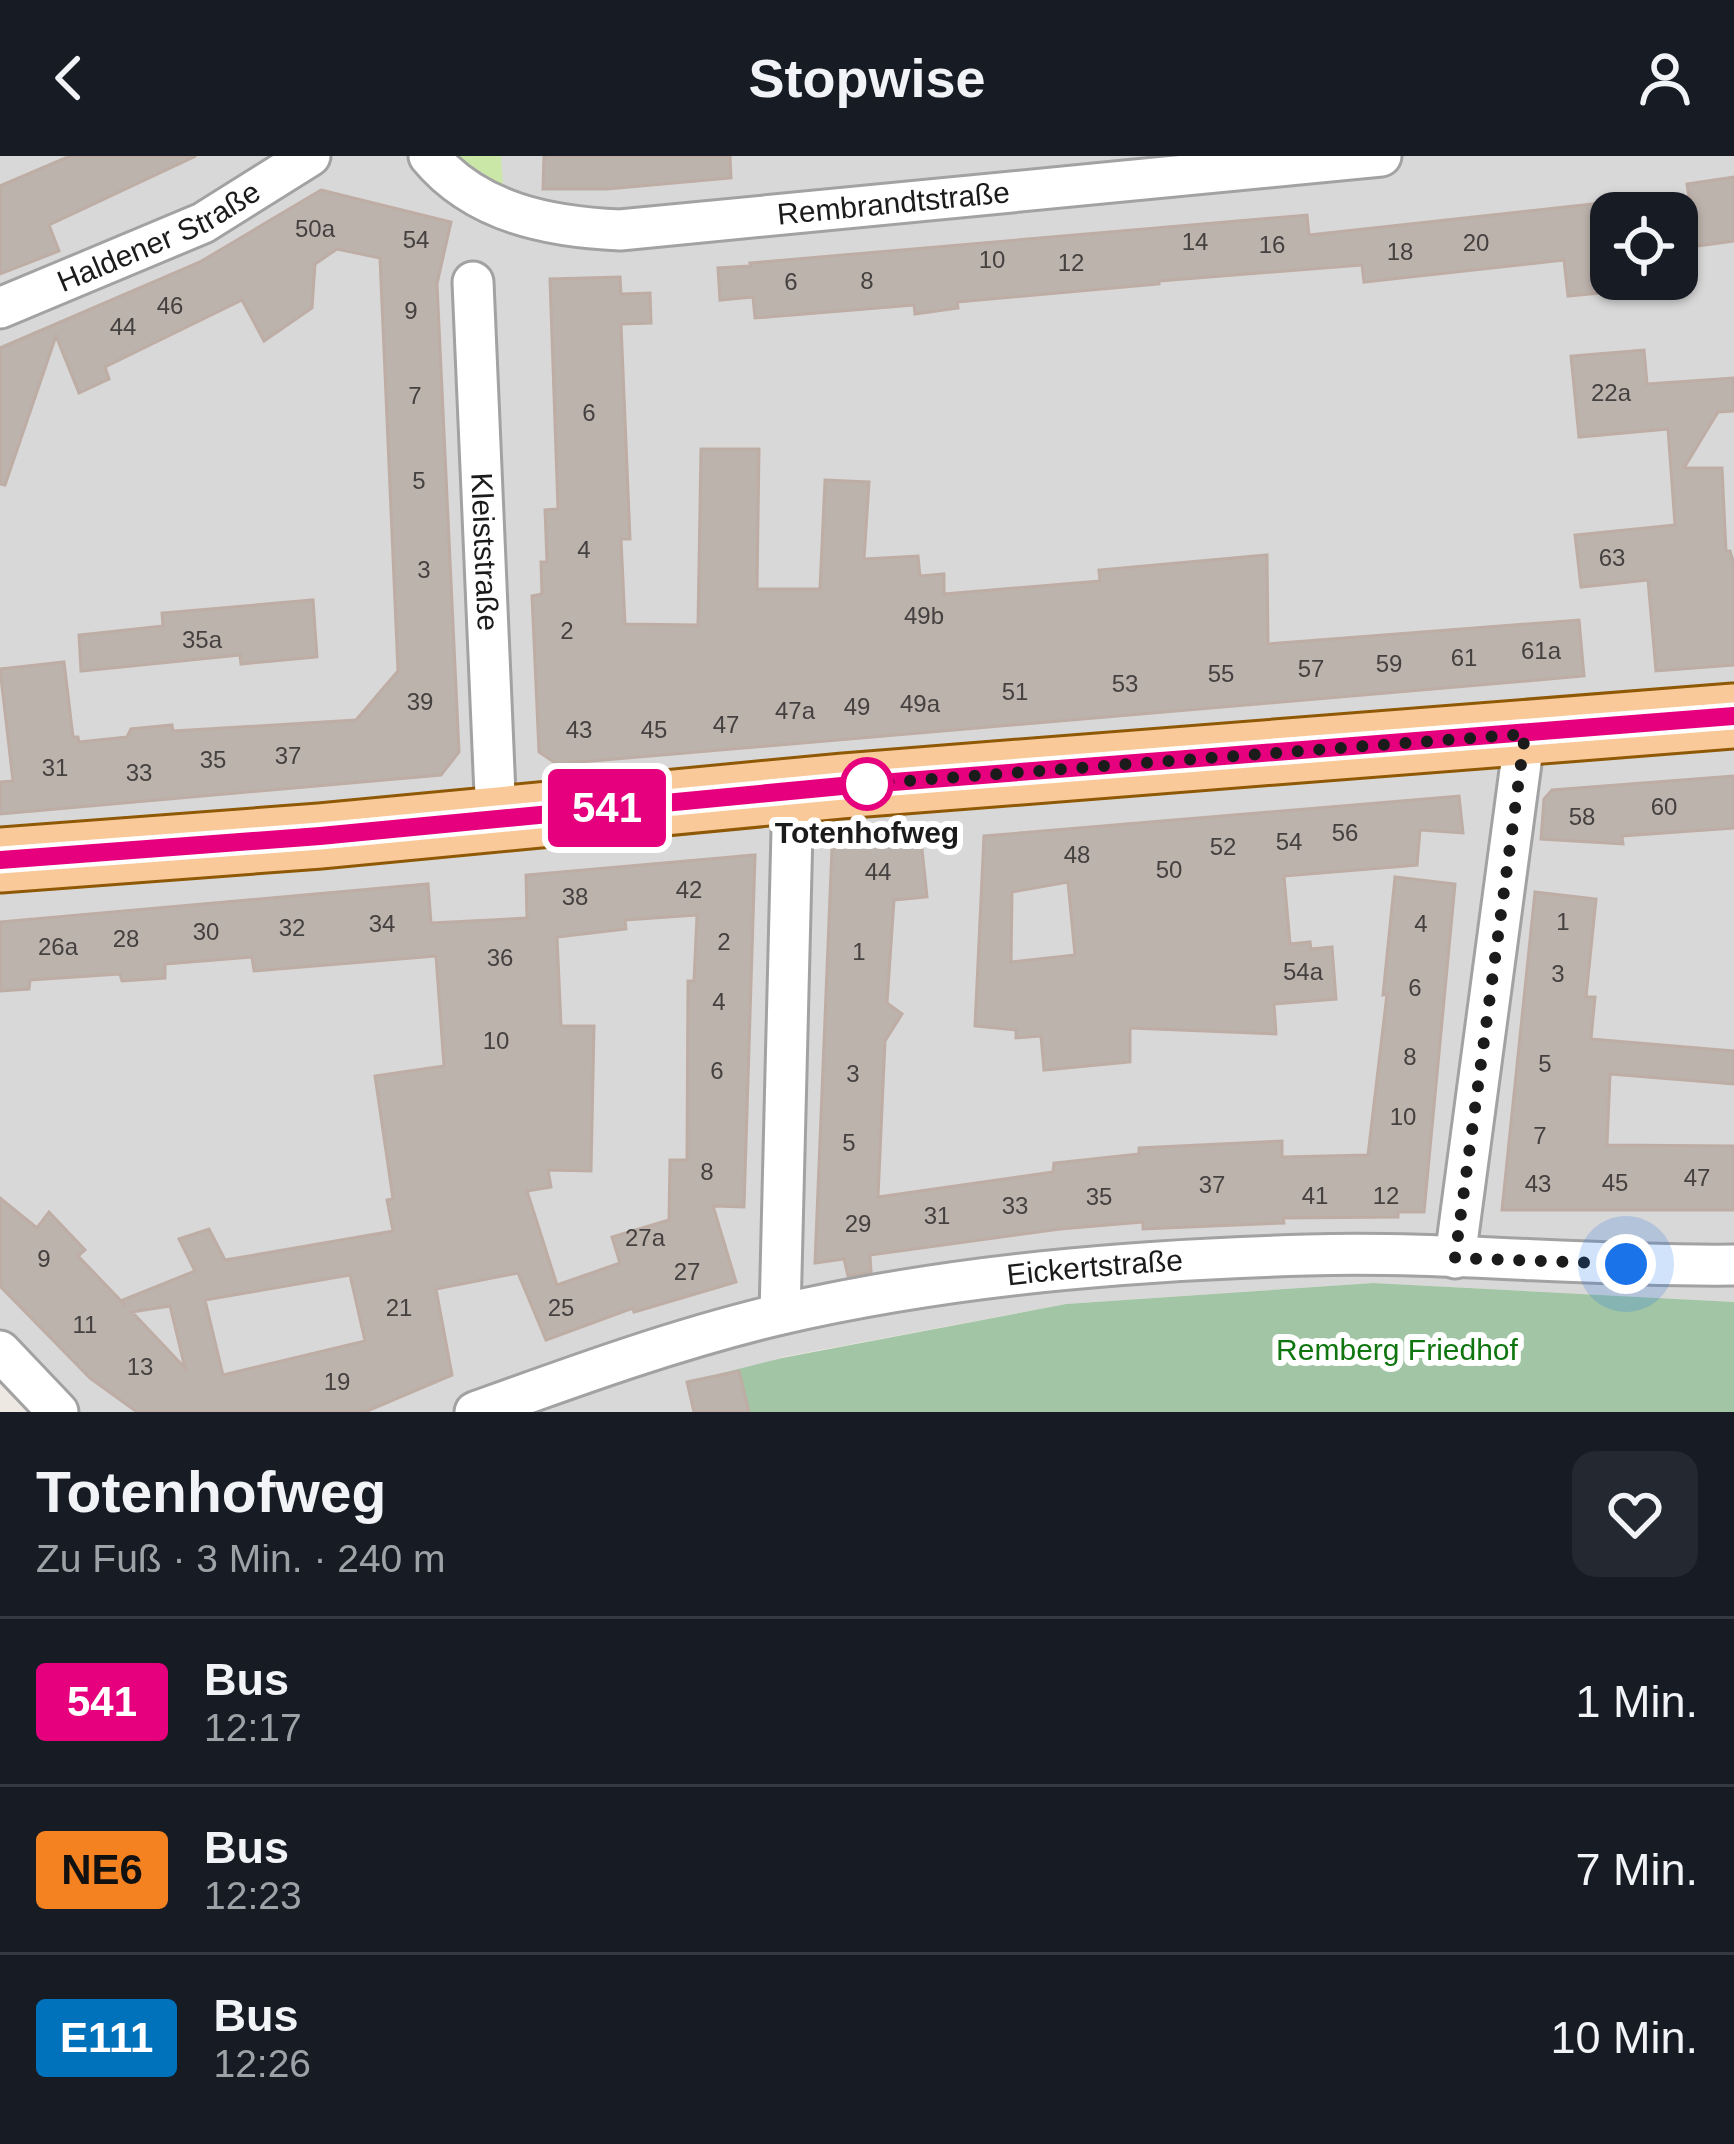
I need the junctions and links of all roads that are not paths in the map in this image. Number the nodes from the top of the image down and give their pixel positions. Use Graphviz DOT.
graph roads {
  1 [pos="310,156"];
  2 [pos="429,156"];
  3 [pos="1382,156"];
  4 [pos="473,283"];
  5 [pos="0,308"];
  6 [pos="1734,716"];
  7 [pos="1525,734"];
  8 [pos="793,790"];
  9 [pos="496,818"];
  10 [pos="0,860"];
  11 [pos="1455,1258"];
  12 [pos="1734,1265"];
  13 [pos="780,1314"];
  14 [pos="0,1352"];
  15 [pos="58,1412"];
  16 [pos="475,1412"];
  1 -- 5 [label="street, Haldener Straße"];
  2 -- 3 [label="street, Rembrandtstraße"];
  4 -- 9 [label="street, Kleiststraße"];
  6 -- 7 [label="main road"];
  7 -- 8 [label="main road"];
  7 -- 11 [label="street"];
  8 -- 9 [label="main road"];
  8 -- 13 [label="street"];
  9 -- 10 [label="main road"];
  11 -- 12 [label="street, Eickertstraße"];
  11 -- 13 [label="street, Eickertstraße"];
  13 -- 16 [label="street, Eickertstraße"];
  14 -- 15 [label="street"];
}
